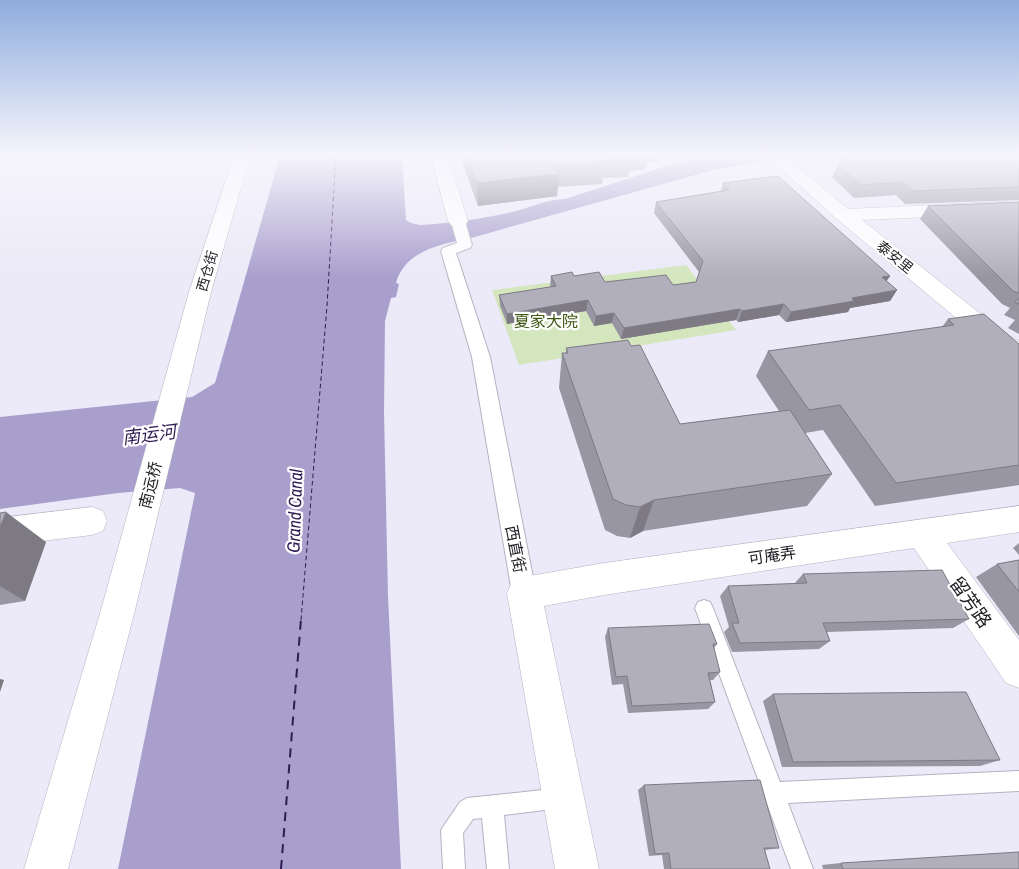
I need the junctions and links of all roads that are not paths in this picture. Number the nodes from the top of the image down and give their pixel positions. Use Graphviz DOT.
graph roads {
  1 [pos="229,197"];
  2 [pos="451,197"];
  3 [pos="823,197"];
  4 [pos="1019,208"];
  5 [pos="844,215"];
  6 [pos="458,220"];
  7 [pos="1019,354"];
  8 [pos="174,387"];
  9 [pos="1019,519"];
  10 [pos="92,521"];
  11 [pos="0,532"];
  12 [pos="922,534"];
  13 [pos="524,593"];
  14 [pos="704,608"];
  15 [pos="1019,670"];
  16 [pos="1019,781"];
  17 [pos="774,793"];
  18 [pos="564,798"];
  19 [pos="492,806"];
  20 [pos="46,869"];
  21 [pos="454,869"];
  22 [pos="498,869"];
  23 [pos="577,869"];
  24 [pos="802,869"];
  1 -- 8 [label="street, 西仓街"];
  2 -- 6 [label="street"];
  3 -- 5 [label="street, 泰安里"];
  4 -- 5 [label="street"];
  5 -- 7 [label="street, 泰安里"];
  6 -- 13 [label="street, 西直街"];
  8 -- 20 [label="street, 南运桥"];
  9 -- 12 [label="street, 可庵弄"];
  10 -- 11 [label="street"];
  12 -- 13 [label="street, 可庵弄"];
  12 -- 15 [label="street, 留芳路"];
  13 -- 18 [label="street, 西直街"];
  14 -- 17 [label="lane"];
  16 -- 17 [label="lane"];
  17 -- 24 [label="lane"];
  18 -- 19 [label="lane"];
  18 -- 23 [label="street, 西直街"];
  19 -- 21 [label="lane"];
  19 -- 22 [label="lane"];
}
